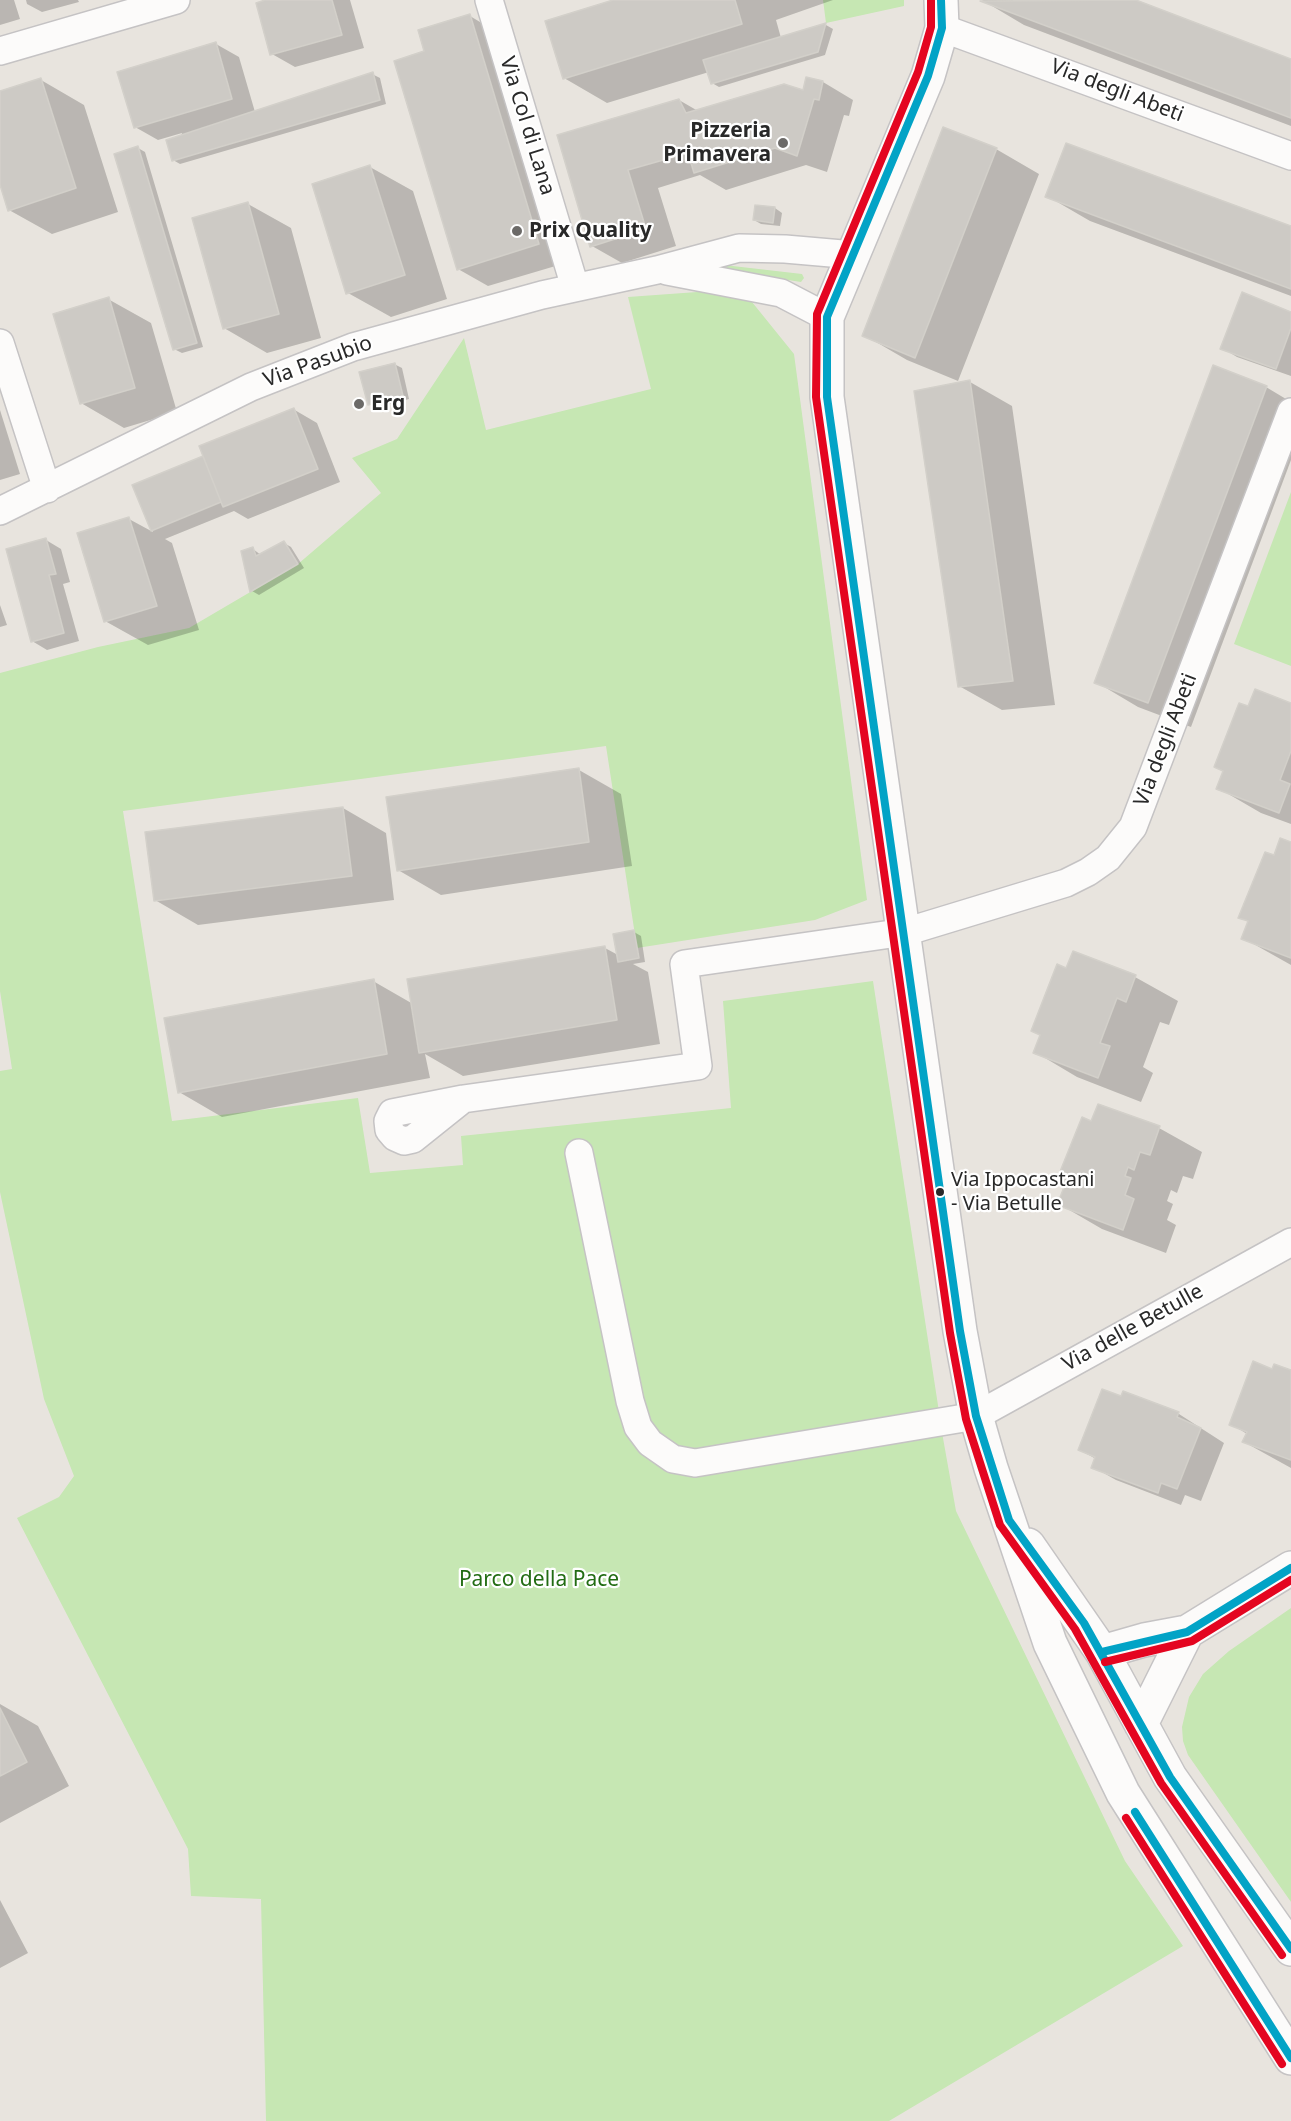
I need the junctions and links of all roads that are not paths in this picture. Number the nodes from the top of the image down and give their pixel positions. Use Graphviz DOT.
graph roads {
  1 [pos="176,0"];
  2 [pos="489,0"];
  3 [pos="941,14"];
  4 [pos="0,51"];
  5 [pos="1291,156"];
  6 [pos="854,255"];
  7 [pos="657,270"];
  8 [pos="575,287"];
  9 [pos="827,317"];
  10 [pos="0,343"];
  11 [pos="1291,412"];
  12 [pos="47,489"];
  13 [pos="0,511"];
  14 [pos="905,932"];
  15 [pos="463,1099"];
  16 [pos="579,1153"];
  17 [pos="1291,1242"];
  18 [pos="976,1416"];
  19 [pos="1009,1520"];
  20 [pos="1291,1568"];
  21 [pos="1187,1632"];
  22 [pos="1102,1652"];
  23 [pos="1080,1702"];
  24 [pos="1141,1724"];
  25 [pos="1291,1949"];
  26 [pos="1291,2058"];
  1 -- 4 [label="street"];
  2 -- 8 [label="street, Via Col di Lana"];
  3 -- 5 [label="street, Via degli Abeti"];
  3 -- 6 [label="street"];
  6 -- 7 [label="street, Via Pasubio"];
  6 -- 9 [label="street"];
  7 -- 8 [label="street, Via Pasubio"];
  7 -- 9 [label="street"];
  8 -- 12 [label="street, Via Pasubio"];
  9 -- 14 [label="street"];
  10 -- 12 [label="street"];
  11 -- 14 [label="street, Via degli Abeti"];
  12 -- 13 [label="street, Via Pasubio"];
  14 -- 15 [label="street, Via degli Abeti"];
  14 -- 18 [label="street"];
  16 -- 18 [label="street, Via delle Betulle"];
  17 -- 18 [label="street, Via delle Betulle"];
  18 -- 19 [label="street"];
  19 -- 22 [label="street"];
  19 -- 23 [label="street"];
  20 -- 21 [label="street"];
  21 -- 22 [label="street"];
  21 -- 24 [label="street"];
  22 -- 23 [label="street"];
  22 -- 24 [label="street"];
  23 -- 24 [label="street"];
  23 -- 26 [label="street"];
  24 -- 25 [label="street"];
}
